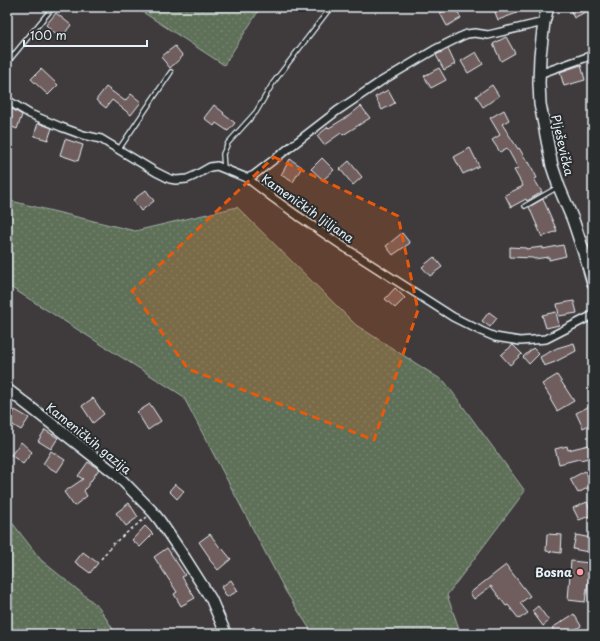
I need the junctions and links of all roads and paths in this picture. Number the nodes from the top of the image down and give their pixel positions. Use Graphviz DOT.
graph roads {
  1 [pos="53,7"];
  2 [pos="330,7"];
  3 [pos="548,7"];
  4 [pos="544,22"];
  5 [pos="593,55"];
  6 [pos="7,64"];
  7 [pos="171,72"];
  8 [pos="539,74"];
  9 [pos="7,100"];
  10 [pos="119,149"];
  11 [pos="224,169"];
  12 [pos="247,178"];
  13 [pos="559,187"];
  14 [pos="525,206"];
  15 [pos="593,283"];
  16 [pos="593,315"];
  17 [pos="7,389"];
  18 [pos="153,512"];
  19 [pos="101,559"];
  20 [pos="226,634"];
  1 -- 6 [label="lane"];
  2 -- 11 [label="lane"];
  3 -- 4 [label="main road, Plješevička"];
  4 -- 8 [label="main road, Plješevička"];
  4 -- 12 [label="street"];
  5 -- 8 [label="street"];
  7 -- 10 [label="lane"];
  8 -- 13 [label="main road, Plješevička"];
  9 -- 10 [label="street, Kameničkih ljiljana"];
  10 -- 11 [label="street, Kameničkih ljiljana"];
  11 -- 12 [label="street, Kameničkih ljiljana"];
  12 -- 16 [label="street, Kameničkih ljiljana"];
  13 -- 14 [label="lane"];
  13 -- 15 [label="main road, Plješevička"];
  17 -- 18 [label="street, Kameničkih gazija"];
  18 -- 19 [label="path"];
  18 -- 20 [label="street, Kameničkih gazija"];
}
